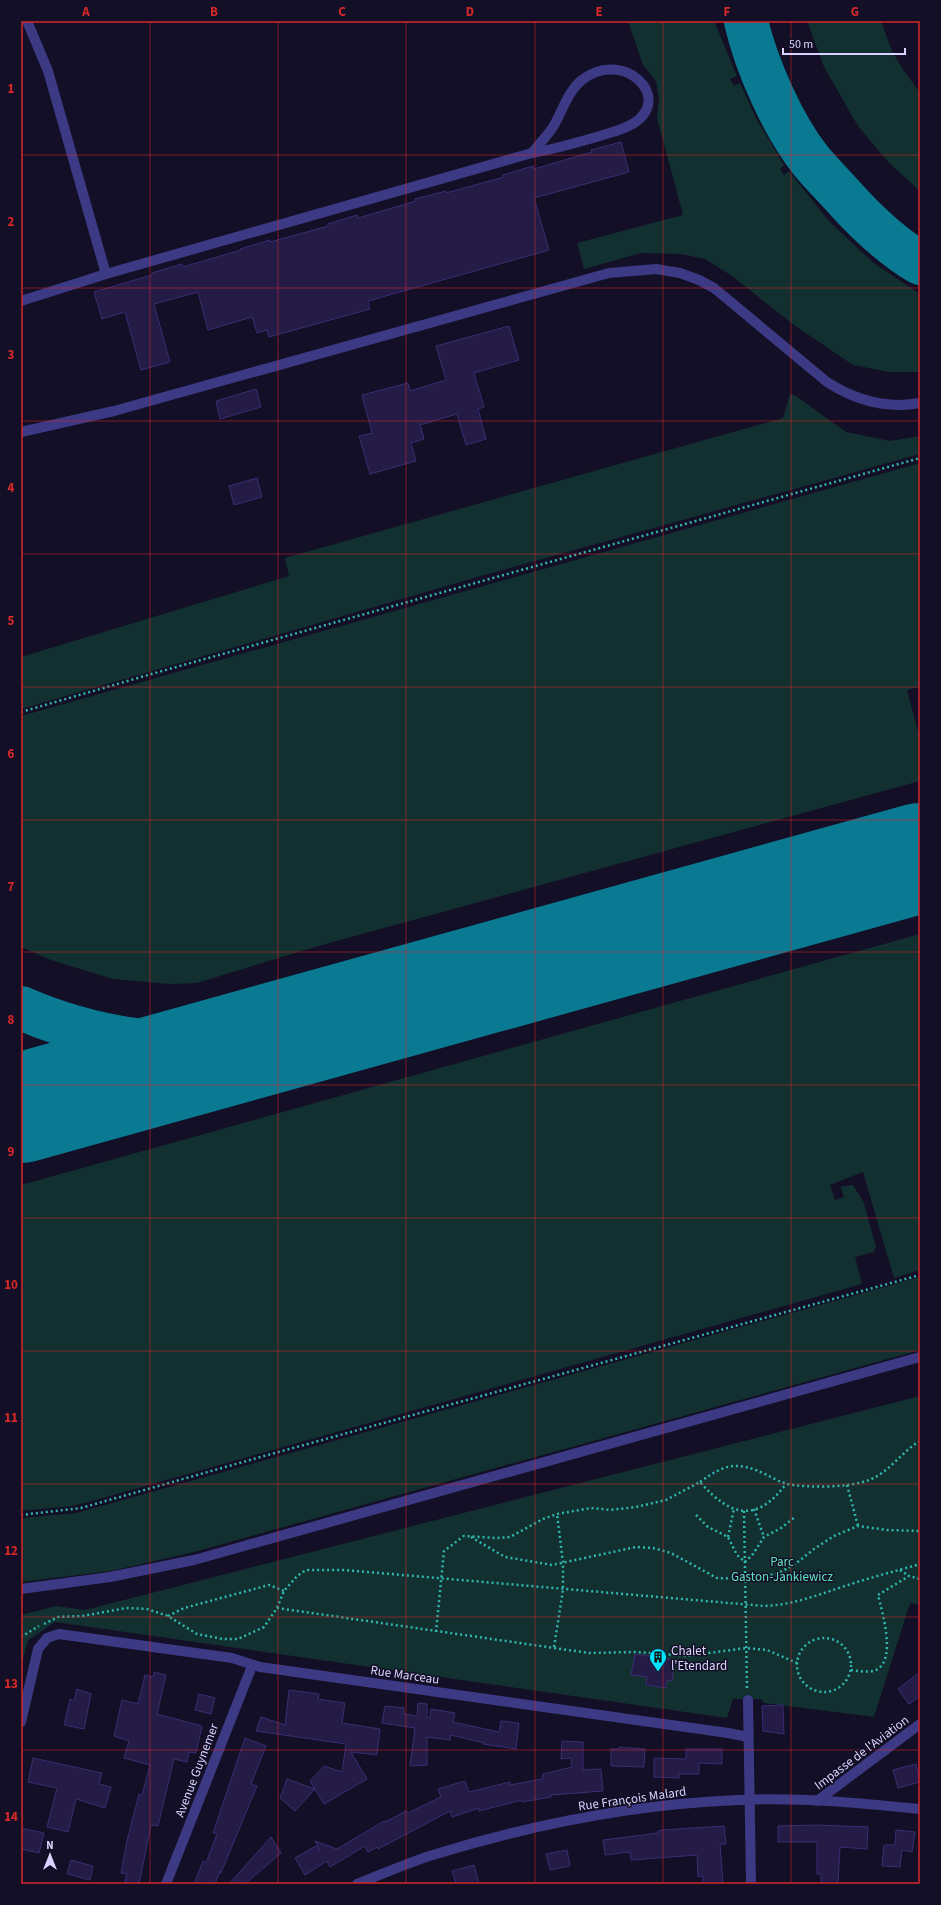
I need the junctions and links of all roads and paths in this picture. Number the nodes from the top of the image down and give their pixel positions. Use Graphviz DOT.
graph roads {
  1 [pos="27,21"];
  2 [pos="532,153"];
  3 [pos="106,274"];
  4 [pos="21,301"];
  5 [pos="920,403"];
  6 [pos="21,432"];
  7 [pos="920,458"];
  8 [pos="21,712"];
  9 [pos="920,1275"];
  10 [pos="920,1357"];
  11 [pos="920,1441"];
  12 [pos="700,1482"];
  13 [pos="786,1484"];
  14 [pos="847,1485"];
  15 [pos="734,1509"];
  16 [pos="754,1510"];
  17 [pos="744,1511"];
  18 [pos="557,1514"];
  19 [pos="21,1515"];
  20 [pos="696,1515"];
  21 [pos="795,1516"];
  22 [pos="858,1526"];
  23 [pos="920,1531"];
  24 [pos="471,1537"];
  25 [pos="728,1537"];
  26 [pos="764,1537"];
  27 [pos="745,1562"];
  28 [pos="564,1563"];
  29 [pos="920,1564"];
  30 [pos="899,1570"];
  31 [pos="909,1576"];
  32 [pos="442,1578"];
  33 [pos="745,1579"];
  34 [pos="920,1579"];
  35 [pos="21,1589"];
  36 [pos="563,1590"];
  37 [pos="284,1591"];
  38 [pos="745,1605"];
  39 [pos="277,1608"];
  40 [pos="168,1616"];
  41 [pos="436,1632"];
  42 [pos="21,1637"];
  43 [pos="554,1647"];
  44 [pos="746,1648"];
  45 [pos="798,1663"];
  46 [pos="252,1666"];
  47 [pos="851,1670"];
  48 [pos="748,1700"];
  49 [pos="21,1722"];
  50 [pos="920,1724"];
  51 [pos="748,1737"];
  52 [pos="749,1800"];
  53 [pos="817,1801"];
  54 [pos="920,1809"];
  55 [pos="166,1884"];
  56 [pos="357,1884"];
  57 [pos="751,1884"];
  1 -- 3 [label="street"];
  2 -- 2 [label="street"];
  2 -- 3 [label="street"];
  3 -- 4 [label="street"];
  5 -- 6 [label="street"];
  7 -- 8 [label="path"];
  9 -- 19 [label="path"];
  10 -- 35 [label="street"];
  11 -- 14 [label="path"];
  12 -- 13 [label="path"];
  12 -- 15 [label="path"];
  12 -- 18 [label="path"];
  13 -- 14 [label="path"];
  13 -- 16 [label="path"];
  14 -- 22 [label="path"];
  15 -- 17 [label="path"];
  15 -- 25 [label="path"];
  16 -- 17 [label="path"];
  16 -- 26 [label="path"];
  17 -- 27 [label="path"];
  18 -- 24 [label="path"];
  18 -- 28 [label="path"];
  20 -- 25 [label="path"];
  21 -- 26 [label="path"];
  22 -- 23 [label="path"];
  22 -- 33 [label="path"];
  24 -- 28 [label="path"];
  24 -- 32 [label="path"];
  25 -- 27 [label="path"];
  26 -- 27 [label="path"];
  27 -- 33 [label="path"];
  28 -- 33 [label="path"];
  28 -- 36 [label="path"];
  29 -- 30 [label="path"];
  30 -- 31 [label="path"];
  30 -- 38 [label="path"];
  31 -- 34 [label="path"];
  31 -- 47 [label="path"];
  32 -- 36 [label="path"];
  32 -- 37 [label="path"];
  32 -- 41 [label="path"];
  33 -- 38 [label="path"];
  36 -- 38 [label="path"];
  36 -- 43 [label="path"];
  37 -- 39 [label="path"];
  37 -- 40 [label="path"];
  38 -- 44 [label="path"];
  39 -- 40 [label="path"];
  39 -- 41 [label="path"];
  40 -- 42 [label="path"];
  41 -- 43 [label="path"];
  43 -- 44 [label="path"];
  44 -- 45 [label="path"];
  44 -- 48 [label="path"];
  45 -- 47 [label="path"];
  45 -- 47 [label="path"];
  46 -- 49 [label="street, Rue Marceau"];
  46 -- 51 [label="street, Rue Marceau"];
  46 -- 55 [label="street, Avenue Guynemer"];
  48 -- 51 [label="street"];
  50 -- 53 [label="street, Impasse de l'Aviation"];
  51 -- 52 [label="street"];
  52 -- 53 [label="street, Rue François Malard"];
  52 -- 56 [label="street, Rue François Malard"];
  52 -- 57 [label="street"];
  53 -- 54 [label="street, Rue François Malard"];
}
